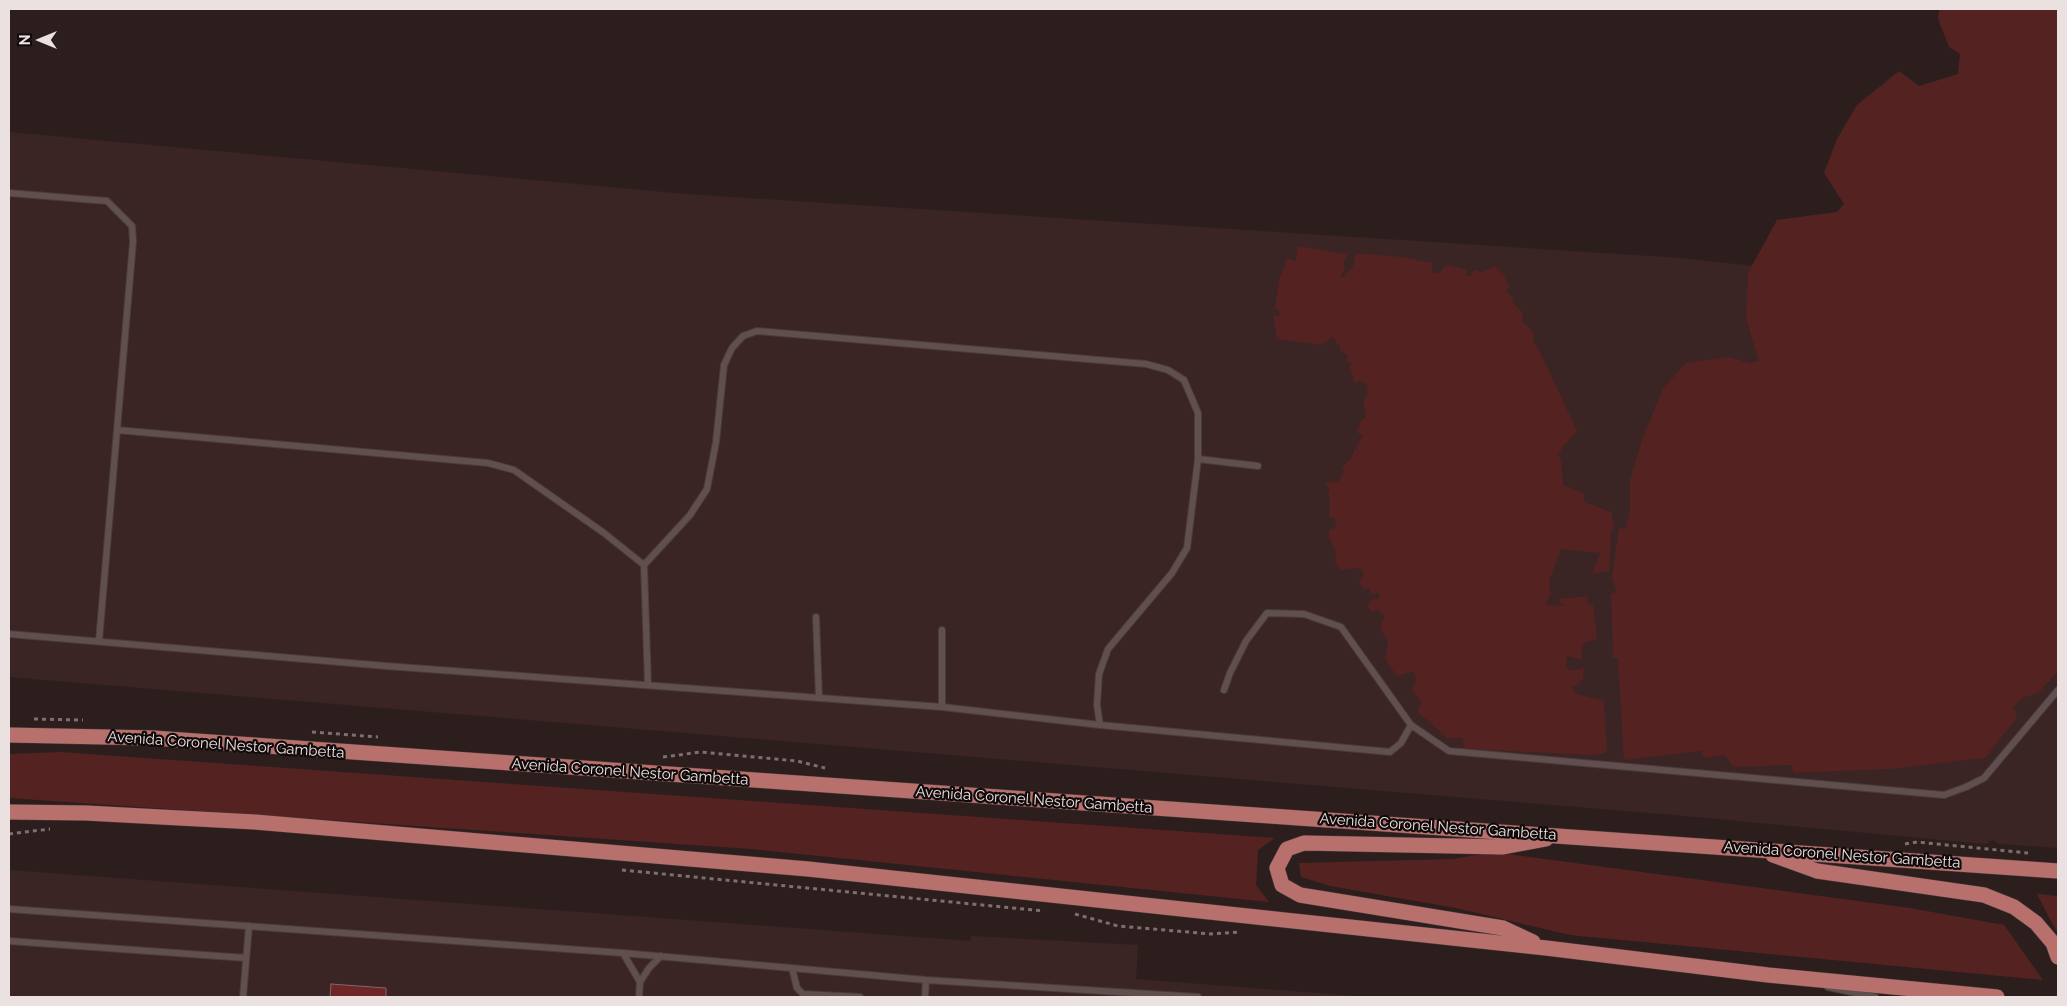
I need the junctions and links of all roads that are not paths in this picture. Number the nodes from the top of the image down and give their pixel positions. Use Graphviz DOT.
graph roads {
  1 [pos="9,193"];
  2 [pos="117,430"];
  3 [pos="1198,459"];
  4 [pos="1258,466"];
  5 [pos="644,565"];
  6 [pos="816,617"];
  7 [pos="942,630"];
  8 [pos="9,634"];
  9 [pos="99,641"];
  10 [pos="648,685"];
  11 [pos="1224,690"];
  12 [pos="2058,690"];
  13 [pos="820,698"];
  14 [pos="942,706"];
  15 [pos="1100,725"];
  16 [pos="1411,725"];
  17 [pos="9,735"];
  18 [pos="9,812"];
  19 [pos="1567,835"];
  20 [pos="1755,848"];
  21 [pos="2058,871"];
  22 [pos="9,909"];
  23 [pos="249,926"];
  24 [pos="9,941"];
  25 [pos="1546,948"];
  26 [pos="623,953"];
  27 [pos="662,956"];
  28 [pos="2058,957"];
  29 [pos="246,958"];
  30 [pos="792,968"];
  31 [pos="1768,975"];
  32 [pos="926,980"];
  33 [pos="640,982"];
  34 [pos="243,997"];
  35 [pos="639,997"];
  36 [pos="860,997"];
  37 [pos="925,997"];
  38 [pos="1198,997"];
  39 [pos="1874,997"];
  40 [pos="1997,997"];
  1 -- 2 [label="lane"];
  2 -- 5 [label="lane"];
  2 -- 9 [label="lane"];
  3 -- 4 [label="lane"];
  3 -- 5 [label="lane"];
  3 -- 15 [label="lane"];
  5 -- 10 [label="lane"];
  6 -- 13 [label="lane"];
  7 -- 14 [label="lane"];
  8 -- 9 [label="lane"];
  9 -- 10 [label="lane"];
  10 -- 13 [label="lane"];
  11 -- 16 [label="lane"];
  12 -- 16 [label="lane"];
  13 -- 14 [label="lane"];
  14 -- 15 [label="lane"];
  15 -- 16 [label="lane"];
  17 -- 19 [label="highway, Avenida Coronel Nestor Gambetta"];
  18 -- 25 [label="highway"];
  19 -- 20 [label="highway, Avenida Coronel Nestor Gambetta"];
  19 -- 25 [label="highway"];
  20 -- 21 [label="highway, Avenida Coronel Nestor Gambetta"];
  20 -- 28 [label="highway"];
  22 -- 23 [label="lane"];
  23 -- 26 [label="lane"];
  23 -- 29 [label="lane"];
  24 -- 29 [label="lane"];
  25 -- 31 [label="highway"];
  26 -- 27 [label="lane"];
  26 -- 33 [label="lane"];
  27 -- 30 [label="lane"];
  27 -- 33 [label="lane"];
  29 -- 34 [label="lane"];
  30 -- 32 [label="lane"];
  30 -- 36 [label="lane"];
  31 -- 39 [label="lane"];
  31 -- 40 [label="highway"];
  32 -- 37 [label="lane"];
  32 -- 38 [label="lane"];
  33 -- 35 [label="lane"];
}
